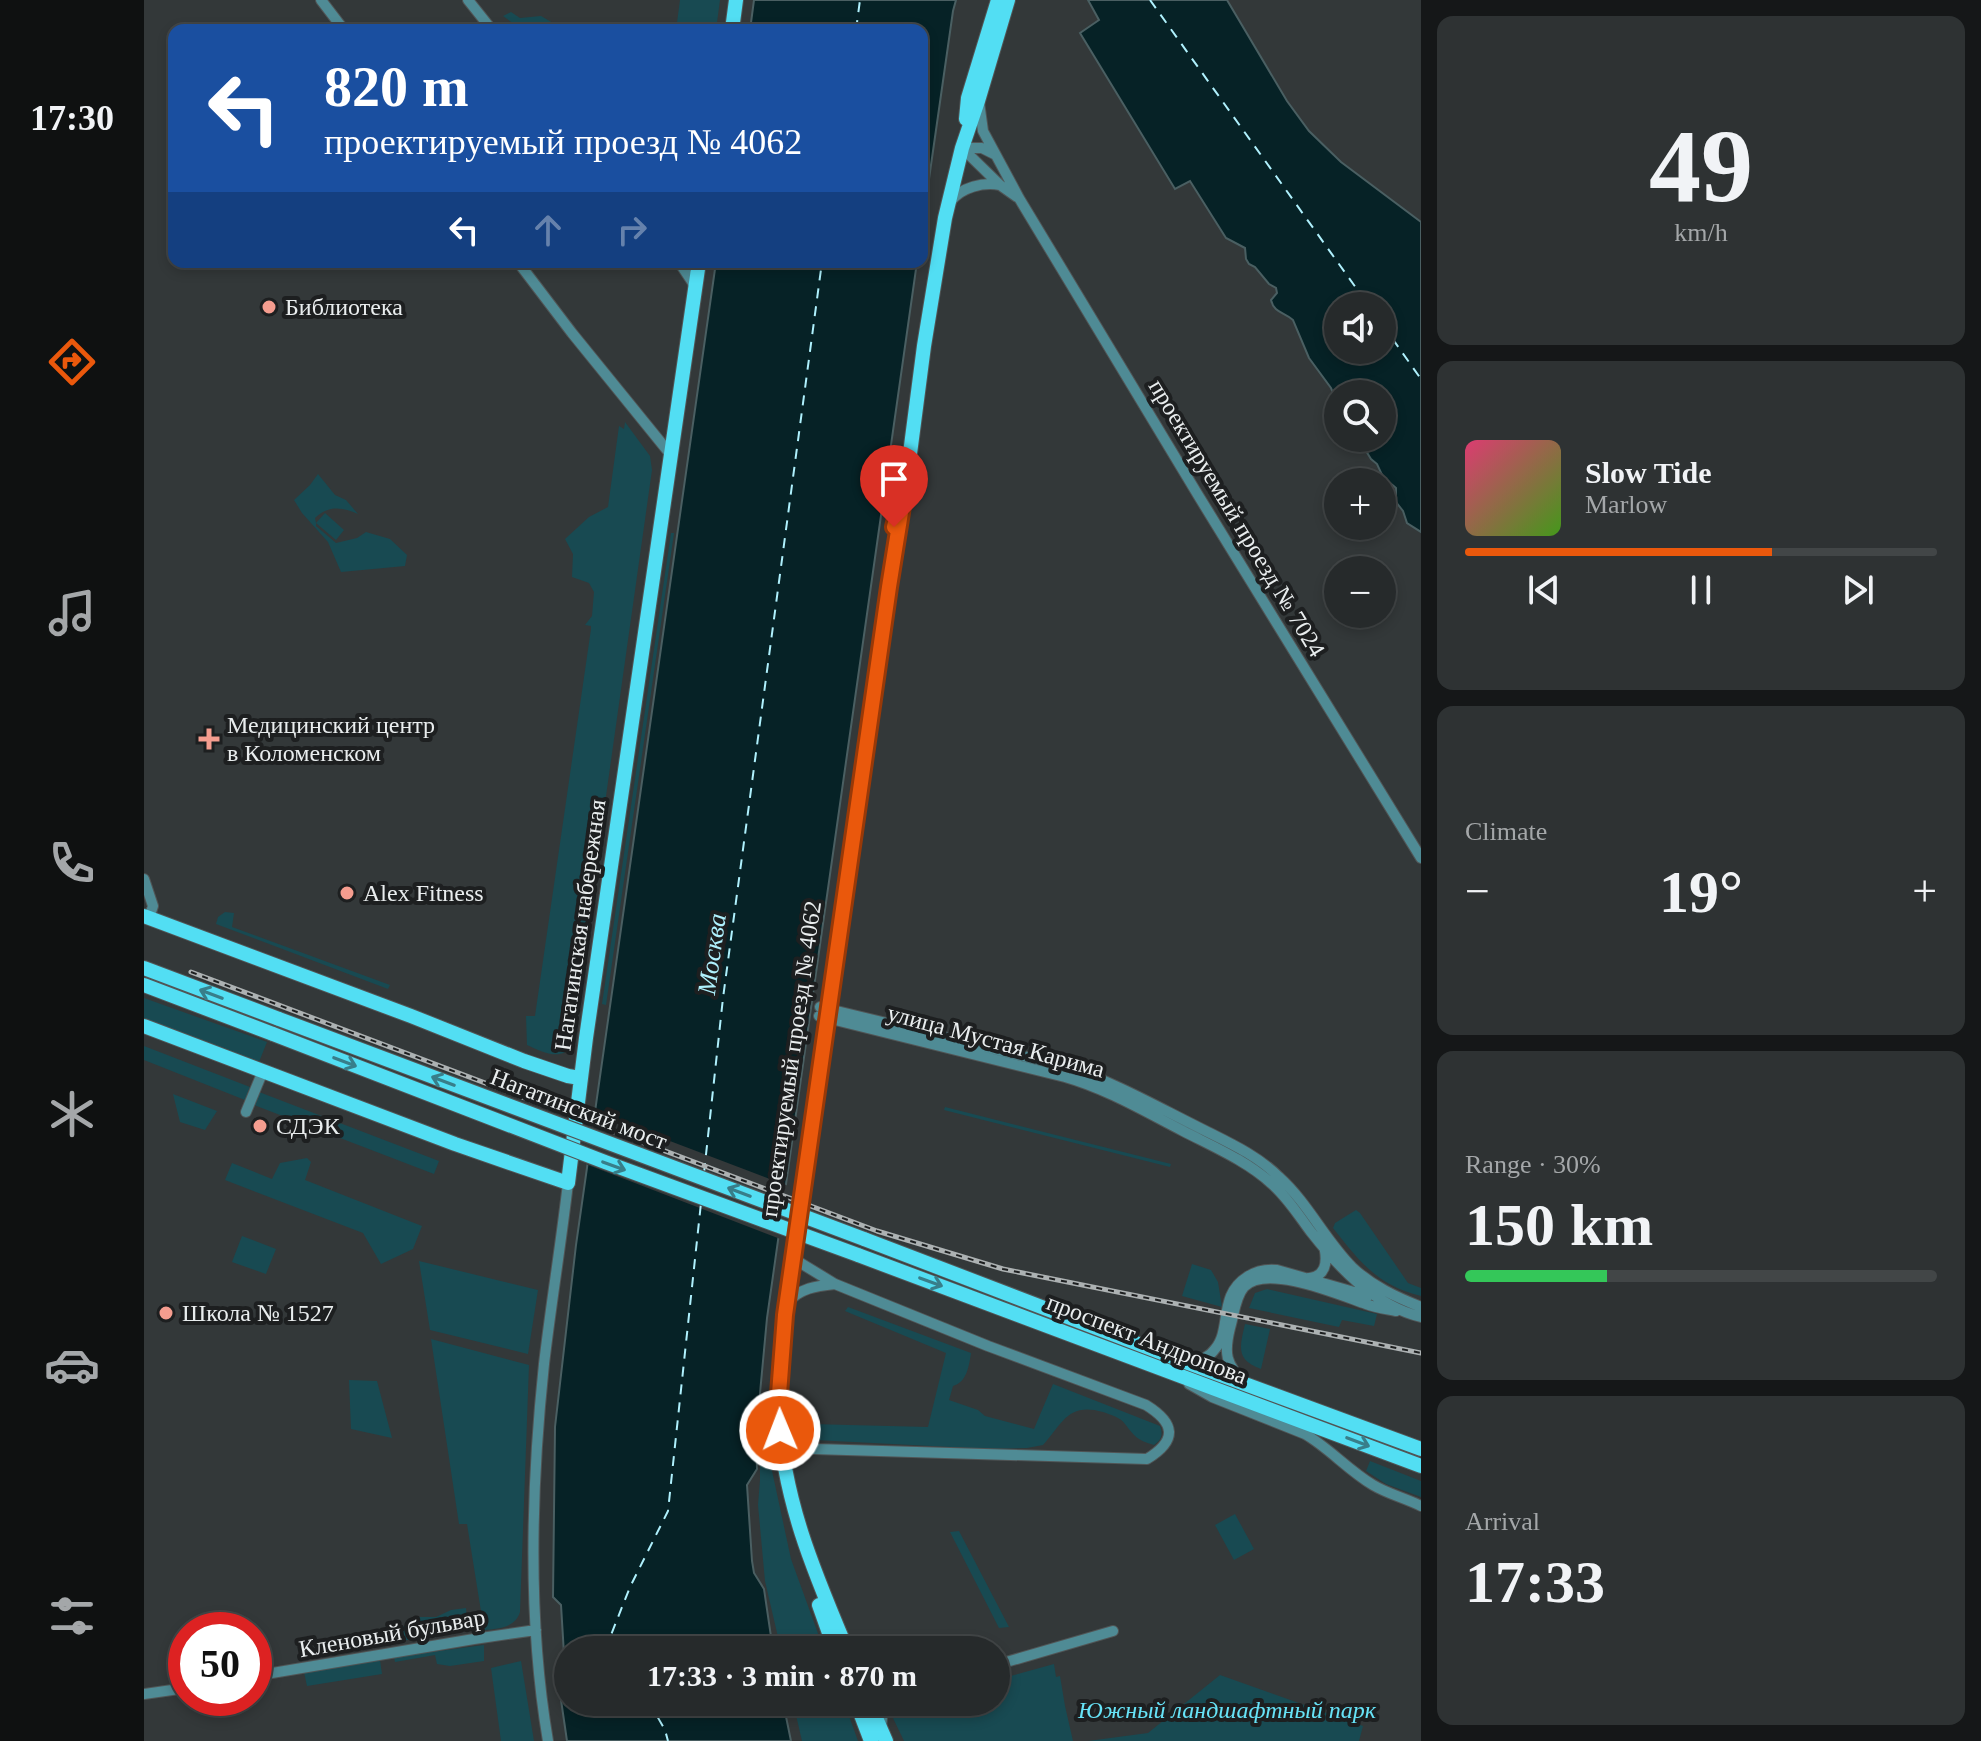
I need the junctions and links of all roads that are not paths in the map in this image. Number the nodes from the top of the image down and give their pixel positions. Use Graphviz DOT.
graph roads {
  1 [pos="321,0"];
  2 [pos="468,0"];
  3 [pos="736,0"];
  4 [pos="998,0"];
  5 [pos="1008,0"];
  6 [pos="339,24"];
  7 [pos="487,24"];
  8 [pos="733,24"];
  9 [pos="986,56"];
  10 [pos="978,101"];
  11 [pos="962,148"];
  12 [pos="996,155"];
  13 [pos="1000,185"];
  14 [pos="1019,198"];
  15 [pos="947,206"];
  16 [pos="523,268"];
  17 [pos="683,268"];
  18 [pos="696,268"];
  19 [pos="695,286"];
  20 [pos="652,431"];
  21 [pos="674,437"];
  22 [pos="671,455"];
  23 [pos="1421,858"];
  24 [pos="144,879"];
  25 [pos="147,917"];
  26 [pos="144,968"];
  27 [pos="144,985"];
  28 [pos="824,1012"];
  29 [pos="144,1026"];
  30 [pos="263,1071"];
  31 [pos="580,1078"];
  32 [pos="246,1112"];
  33 [pos="571,1153"];
  34 [pos="536,1172"];
  35 [pos="568,1183"];
  36 [pos="864,1239"];
  37 [pos="1322,1246"];
  38 [pos="858,1255"];
  39 [pos="794,1259"];
  40 [pos="1353,1269"];
  41 [pos="1305,1278"];
  42 [pos="835,1284"];
  43 [pos="1354,1286"];
  44 [pos="1339,1294"];
  45 [pos="1382,1300"];
  46 [pos="787,1303"];
  47 [pos="1421,1307"];
  48 [pos="1415,1315"];
  49 [pos="1188,1363"];
  50 [pos="1160,1367"];
  51 [pos="1250,1387"];
  52 [pos="781,1448"];
  53 [pos="1421,1449"];
  54 [pos="1421,1466"];
  55 [pos="1421,1506"];
  56 [pos="536,1630"];
  57 [pos="1113,1631"];
  58 [pos="830,1636"];
  59 [pos="841,1636"];
  60 [pos="1010,1661"];
  61 [pos="272,1673"];
  62 [pos="168,1691"];
  63 [pos="144,1694"];
  64 [pos="864,1716"];
  65 [pos="876,1735"];
  66 [pos="548,1741"];
  1 -- 6 [label="street"];
  2 -- 7 [label="street"];
  3 -- 8 [label="main road"];
  4 -- 9 [label="main road"];
  5 -- 9 [label="main road"];
  9 -- 10 [label="main road, проектируемый проезд № 4062"];
  9 -- 11 [label="main road, проектируемый проезд № 4062"];
  10 -- 11 [label="main road, проектируемый проезд № 4062"];
  10 -- 12 [label="street, проектируемый проезд № 7024"];
  11 -- 12 [label="street"];
  11 -- 13 [label="street, проектируемый проезд № 7024"];
  11 -- 15 [label="main road, проектируемый проезд № 4062"];
  12 -- 14 [label="street, проектируемый проезд № 7024"];
  13 -- 14 [label="street, проектируемый проезд № 7024"];
  13 -- 15 [label="street"];
  14 -- 23 [label="street, проектируемый проезд № 7024"];
  15 -- 28 [label="main road, проектируемый проезд № 4062"];
  16 -- 20 [label="street"];
  17 -- 19 [label="street"];
  18 -- 19 [label="main road, Нагатинская набережная"];
  19 -- 21 [label="main road, Нагатинская набережная"];
  20 -- 21 [label="street"];
  20 -- 22 [label="street"];
  21 -- 22 [label="main road, Нагатинская набережная"];
  22 -- 31 [label="main road, Нагатинская набережная"];
  24 -- 25 [label="street"];
  25 -- 31 [label="main road"];
  36 -- 26 [label="main road, Нагатинский мост, one-way, bridge"];
  27 -- 38 [label="main road, Нагатинский мост, one-way, bridge"];
  28 -- 37 [label="street, улица Мустая Карима"];
  28 -- 39 [label="main road, проектируемый проезд № 4062"];
  28 -- 40 [label="street, улица Мустая Карима"];
  28 -- 58 [label="main road, проектируемый проезд № 4062"];
  29 -- 30 [label="main road"];
  30 -- 32 [label="street"];
  30 -- 34 [label="main road"];
  31 -- 33 [label="main road, Нагатинская набережная"];
  33 -- 34 [label="main road"];
  33 -- 35 [label="main road, Нагатинская набережная"];
  34 -- 35 [label="main road"];
  35 -- 56 [label="street, Нагатинская набережная"];
  36 -- 49 [label="main road, проспект Андропова"];
  37 -- 41 [label="street"];
  37 -- 43 [label="street, улица Мустая Карима"];
  38 -- 50 [label="main road, проспект Андропова, one-way"];
  39 -- 42 [label="street"];
  39 -- 46 [label="main road, проектируемый проезд № 4062"];
  40 -- 43 [label="street"];
  40 -- 47 [label="street, улица Мустая Карима"];
  41 -- 43 [label="street"];
  41 -- 49 [label="street"];
  42 -- 46 [label="street"];
  42 -- 52 [label="street"];
  43 -- 44 [label="street"];
  43 -- 45 [label="street"];
  44 -- 48 [label="street"];
  44 -- 51 [label="street"];
  45 -- 47 [label="street"];
  45 -- 48 [label="street"];
  46 -- 52 [label="main road, проектируемый проезд № 4062"];
  49 -- 51 [label="main road, проспект Андропова"];
  50 -- 54 [label="main road, проспект Андропова, one-way"];
  50 -- 55 [label="street"];
  51 -- 53 [label="main road, проспект Андропова"];
  52 -- 59 [label="main road, проектируемый проезд № 4062"];
  56 -- 61 [label="street, Кленовый бульвар"];
  56 -- 66 [label="street, Нагатинская набережная"];
  57 -- 60 [label="street"];
  62 -- 63 [label="street"];
  64 -- 65 [label="main road"];
}
